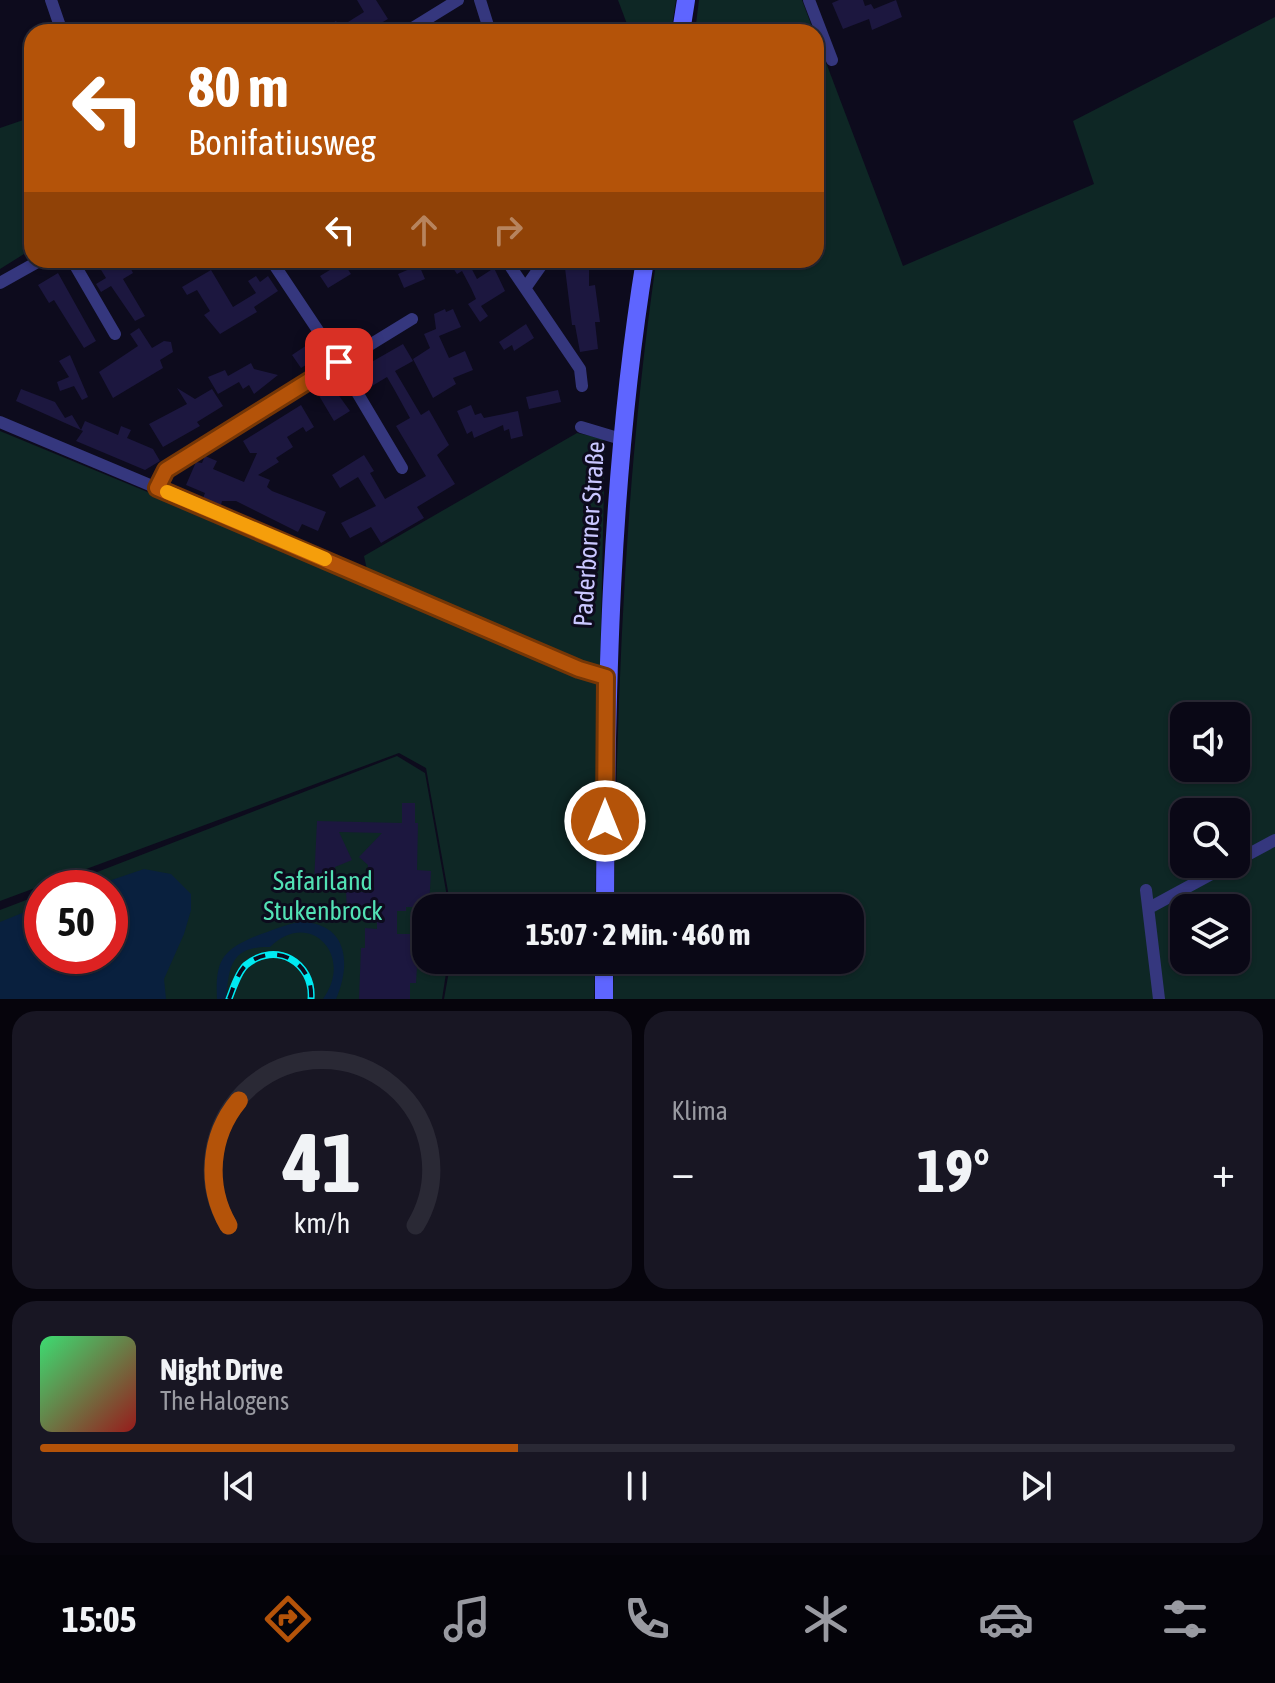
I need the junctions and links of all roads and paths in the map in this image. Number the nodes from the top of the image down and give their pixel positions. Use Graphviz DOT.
graph roads {
  1 [pos="51,0"];
  2 [pos="458,0"];
  3 [pos="480,0"];
  4 [pos="686,0"];
  5 [pos="809,0"];
  6 [pos="59,24"];
  7 [pos="419,24"];
  8 [pos="488,24"];
  9 [pos="682,24"];
  10 [pos="818,24"];
  11 [pos="824,39"];
  12 [pos="832,60"];
  13 [pos="27,268"];
  14 [pos="77,268"];
  15 [pos="276,268"];
  16 [pos="512,268"];
  17 [pos="539,268"];
  18 [pos="644,268"];
  19 [pos="0,283"];
  20 [pos="526,287"];
  21 [pos="412,319"];
  22 [pos="115,334"];
  23 [pos="339,362"];
  24 [pos="582,386"];
  25 [pos="0,422"];
  26 [pos="581,427"];
  27 [pos="621,439"];
  28 [pos="402,468"];
  29 [pos="157,488"];
  30 [pos="606,677"];
  31 [pos="1275,840"];
  32 [pos="1250,853"];
  33 [pos="1204,878"];
  34 [pos="1146,890"];
  35 [pos="605,894"];
  36 [pos="1149,908"];
  37 [pos="604,974"];
  38 [pos="604,999"];
  39 [pos="1159,999"];
  1 -- 6 [label="street"];
  2 -- 7 [label="street"];
  3 -- 8 [label="street"];
  4 -- 9 [label="main road"];
  5 -- 10 [label="street"];
  11 -- 12 [label="street"];
  13 -- 19 [label="street"];
  14 -- 22 [label="street"];
  15 -- 23 [label="street"];
  16 -- 20 [label="street"];
  17 -- 20 [label="street"];
  18 -- 27 [label="main road, Paderborner Straße"];
  20 -- 24 [label="street"];
  21 -- 23 [label="street"];
  23 -- 28 [label="street"];
  23 -- 29 [label="street"];
  25 -- 29 [label="street"];
  26 -- 27 [label="street"];
  27 -- 30 [label="main road, Paderborner Straße"];
  29 -- 30 [label="street"];
  30 -- 35 [label="main road, Paderborner Straße"];
  31 -- 32 [label="street"];
  33 -- 36 [label="street"];
  34 -- 36 [label="street"];
  36 -- 39 [label="street"];
  37 -- 38 [label="main road"];
}
